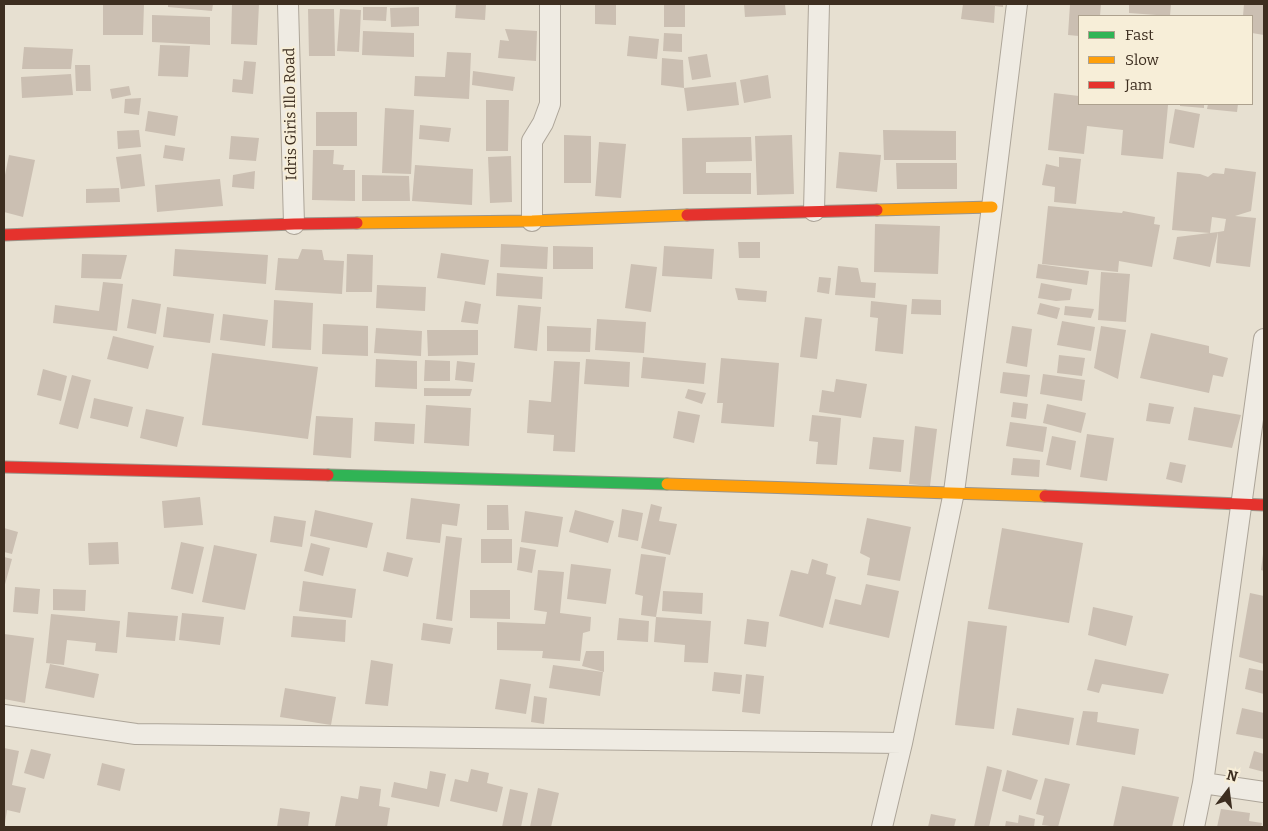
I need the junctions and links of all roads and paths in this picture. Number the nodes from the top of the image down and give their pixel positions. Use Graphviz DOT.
graph roads {
  1 [pos="288,4"];
  2 [pos="550,4"];
  3 [pos="819,4"];
  4 [pos="1017,4"];
  5 [pos="992,207"];
  6 [pos="814,211"];
  7 [pos="532,221"];
  8 [pos="294,224"];
  9 [pos="4,235"];
  10 [pos="1264,339"];
  11 [pos="4,467"];
  12 [pos="954,492"];
  13 [pos="1240,504"];
  14 [pos="1264,505"];
  15 [pos="4,714"];
  16 [pos="902,743"];
  17 [pos="1202,783"];
  18 [pos="1264,792"];
  19 [pos="882,827"];
  20 [pos="1194,827"];
  1 -- 8 [label="street, Idris Giris Illo Road"];
  2 -- 7 [label="street"];
  3 -- 6 [label="street"];
  4 -- 5 [label="street"];
  5 -- 6 [label="street"];
  5 -- 12 [label="street"];
  6 -- 7 [label="street"];
  7 -- 8 [label="street"];
  8 -- 9 [label="street"];
  10 -- 13 [label="street"];
  11 -- 12 [label="street"];
  12 -- 13 [label="street"];
  12 -- 16 [label="street"];
  13 -- 14 [label="street"];
  13 -- 17 [label="street"];
  15 -- 16 [label="street"];
  16 -- 19 [label="street"];
  17 -- 18 [label="street"];
  17 -- 20 [label="street"];
}
